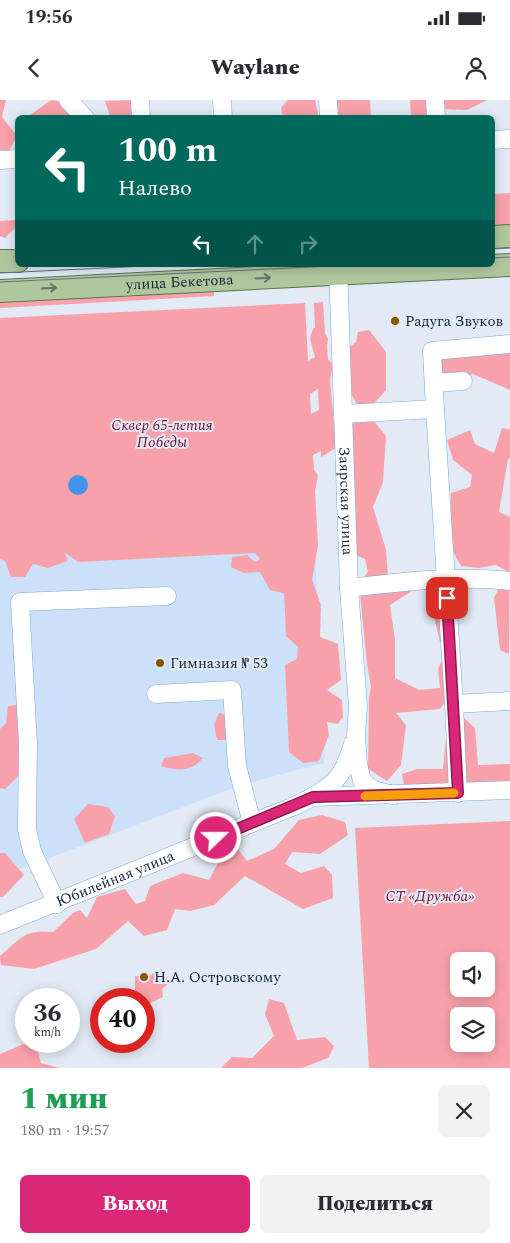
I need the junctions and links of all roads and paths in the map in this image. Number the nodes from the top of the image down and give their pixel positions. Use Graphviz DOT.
graph roads {
  1 [pos="68,100"];
  2 [pos="140,100"];
  3 [pos="222,100"];
  4 [pos="328,100"];
  5 [pos="435,100"];
  6 [pos="82,115"];
  7 [pos="141,115"];
  8 [pos="223,115"];
  9 [pos="329,115"];
  10 [pos="436,115"];
  11 [pos="510,139"];
  12 [pos="495,140"];
  13 [pos="15,159"];
  14 [pos="0,160"];
  15 [pos="510,236"];
  16 [pos="495,237"];
  17 [pos="15,260"];
  18 [pos="0,261"];
  19 [pos="495,265"];
  20 [pos="510,265"];
  21 [pos="424,267"];
  22 [pos="338,269"];
  23 [pos="0,290"];
  24 [pos="510,344"];
  25 [pos="463,381"];
  26 [pos="434,383"];
  27 [pos="435,409"];
  28 [pos="344,414"];
  29 [pos="446,580"];
  30 [pos="510,581"];
  31 [pos="349,588"];
  32 [pos="167,596"];
  33 [pos="156,694"];
  34 [pos="510,701"];
  35 [pos="454,704"];
  36 [pos="356,736"];
  37 [pos="510,790"];
  38 [pos="458,793"];
  39 [pos="393,795"];
  40 [pos="313,797"];
  41 [pos="252,823"];
  42 [pos="57,904"];
  43 [pos="0,925"];
  1 -- 6 [label="street"];
  2 -- 7 [label="street"];
  3 -- 8 [label="street"];
  4 -- 9 [label="street"];
  5 -- 10 [label="street"];
  11 -- 12 [label="street"];
  13 -- 14 [label="street"];
  15 -- 16 [label="main road"];
  17 -- 18 [label="main road"];
  19 -- 20 [label="main road, улица Бекетова"];
  21 -- 22 [label="main road, улица Бекетова"];
  23 -- 22 [label="main road, улица Бекетова, one-way"];
  22 -- 28 [label="street, Заярская улица"];
  24 -- 26 [label="street"];
  25 -- 26 [label="street"];
  26 -- 27 [label="street"];
  27 -- 28 [label="street"];
  27 -- 29 [label="street"];
  28 -- 31 [label="street, Заярская улица"];
  29 -- 30 [label="street"];
  29 -- 31 [label="street"];
  29 -- 35 [label="street"];
  31 -- 36 [label="street, Заярская улица"];
  32 -- 42 [label="street"];
  33 -- 41 [label="street"];
  34 -- 35 [label="street"];
  35 -- 38 [label="street"];
  36 -- 39 [label="street"];
  36 -- 40 [label="street, Юбилейная улица"];
  37 -- 38 [label="street, Юбилейная улица"];
  38 -- 39 [label="street, Юбилейная улица"];
  39 -- 40 [label="street, Юбилейная улица"];
  40 -- 41 [label="street, Юбилейная улица"];
  41 -- 42 [label="street, Юбилейная улица"];
  42 -- 43 [label="street, Юбилейная улица"];
}
